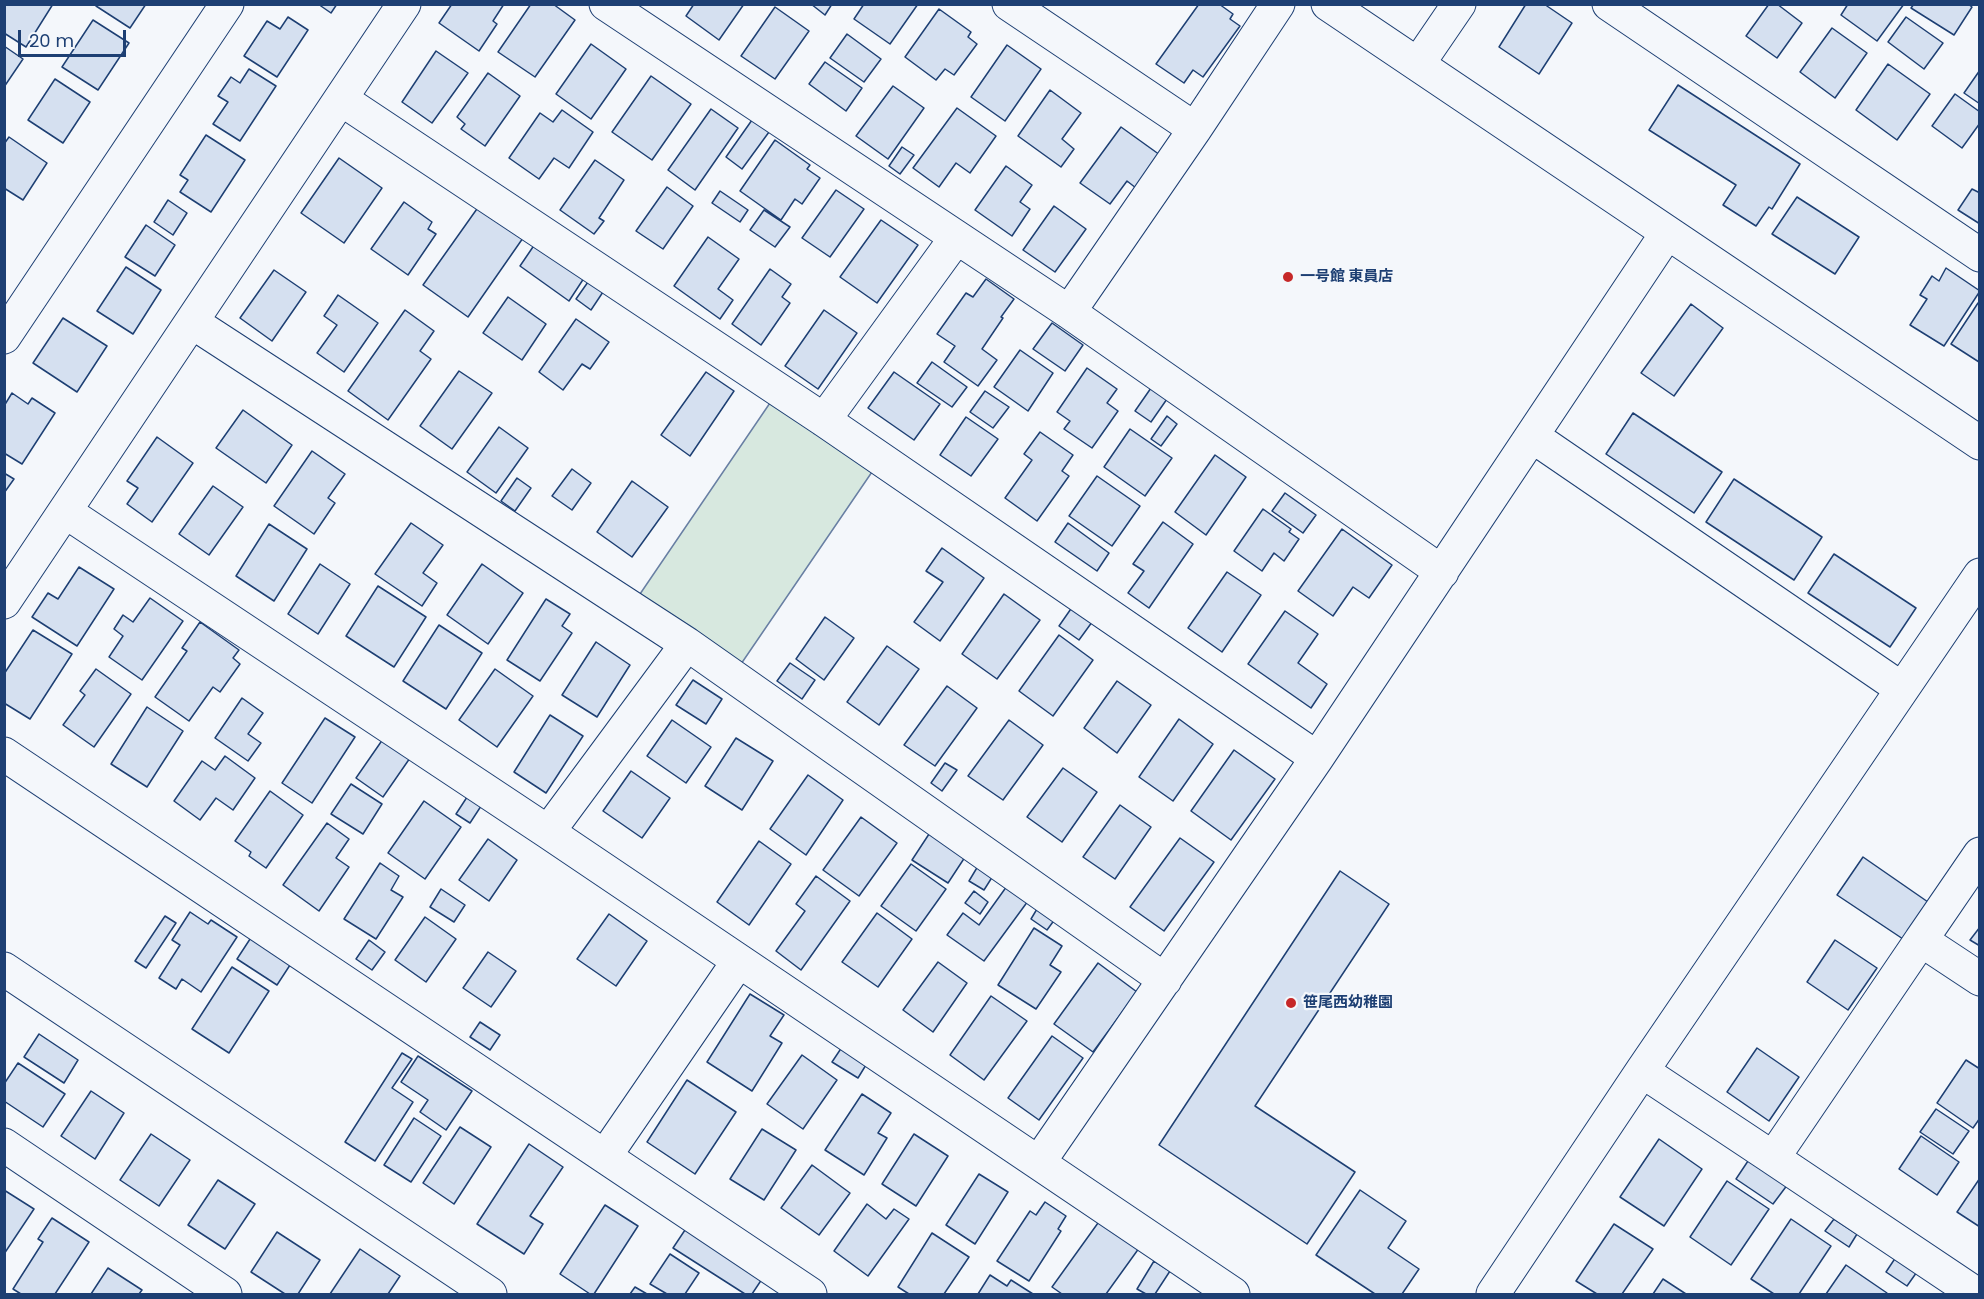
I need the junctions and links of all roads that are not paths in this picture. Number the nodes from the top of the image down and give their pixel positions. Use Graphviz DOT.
graph roads {
  1 [pos="227,4"];
  2 [pos="404,4"];
  3 [pos="606,4"];
  4 [pos="1009,4"];
  5 [pos="1278,4"];
  6 [pos="1328,4"];
  7 [pos="1459,4"];
  8 [pos="1609,4"];
  9 [pos="1418,64"];
  10 [pos="341,99"];
  11 [pos="1196,129"];
  12 [pos="1667,233"];
  13 [pos="956,238"];
  14 [pos="1980,255"];
  15 [pos="1069,312"];
  16 [pos="192,322"];
  17 [pos="4,337"];
  18 [pos="824,420"];
  19 [pos="1532,436"];
  20 [pos="1980,443"];
  21 [pos="66,512"];
  22 [pos="1442,572"];
  23 [pos="1980,575"];
  24 [pos="4,602"];
  25 [pos="687,644"];
  26 [pos="1902,689"];
  27 [pos="4,754"];
  28 [pos="1317,758"];
  29 [pos="548,832"];
  30 [pos="1980,854"];
  31 [pos="1921,940"];
  32 [pos="738,962"];
  33 [pos="4,969"];
  34 [pos="1980,979"];
  35 [pos="1166,980"];
  36 [pos="1642,1071"];
  37 [pos="4,1145"];
  38 [pos="605,1156"];
  39 [pos="1773,1158"];
  40 [pos="1039,1162"];
  41 [pos="1501,1292"];
  42 [pos="225,1294"];
  43 [pos="490,1294"];
  44 [pos="810,1294"];
  45 [pos="1233,1294"];
  46 [pos="1976,1294"];
  1 -- 17 [label="street"];
  2 -- 10 [label="street"];
  3 -- 13 [label="street"];
  4 -- 11 [label="street"];
  5 -- 11 [label="street"];
  6 -- 9 [label="street"];
  7 -- 9 [label="street"];
  8 -- 14 [label="street"];
  9 -- 12 [label="street"];
  10 -- 16 [label="street"];
  10 -- 18 [label="street"];
  11 -- 15 [label="street"];
  12 -- 19 [label="street"];
  12 -- 20 [label="street"];
  13 -- 15 [label="street"];
  13 -- 18 [label="street"];
  15 -- 22 [label="street"];
  16 -- 21 [label="street"];
  16 -- 25 [label="street"];
  18 -- 28 [label="street"];
  19 -- 22 [label="street"];
  19 -- 26 [label="street"];
  21 -- 24 [label="street"];
  21 -- 29 [label="street"];
  22 -- 28 [label="street"];
  23 -- 26 [label="street"];
  25 -- 29 [label="street"];
  25 -- 35 [label="street"];
  26 -- 36 [label="street"];
  27 -- 38 [label="street"];
  28 -- 35 [label="street"];
  29 -- 32 [label="street"];
  30 -- 31 [label="street"];
  31 -- 34 [label="street"];
  31 -- 39 [label="street"];
  32 -- 38 [label="street"];
  32 -- 40 [label="street"];
  33 -- 43 [label="street"];
  35 -- 40 [label="street"];
  36 -- 39 [label="street"];
  36 -- 41 [label="street"];
  37 -- 42 [label="street"];
  38 -- 44 [label="street"];
  39 -- 46 [label="street"];
  40 -- 45 [label="street"];
}
